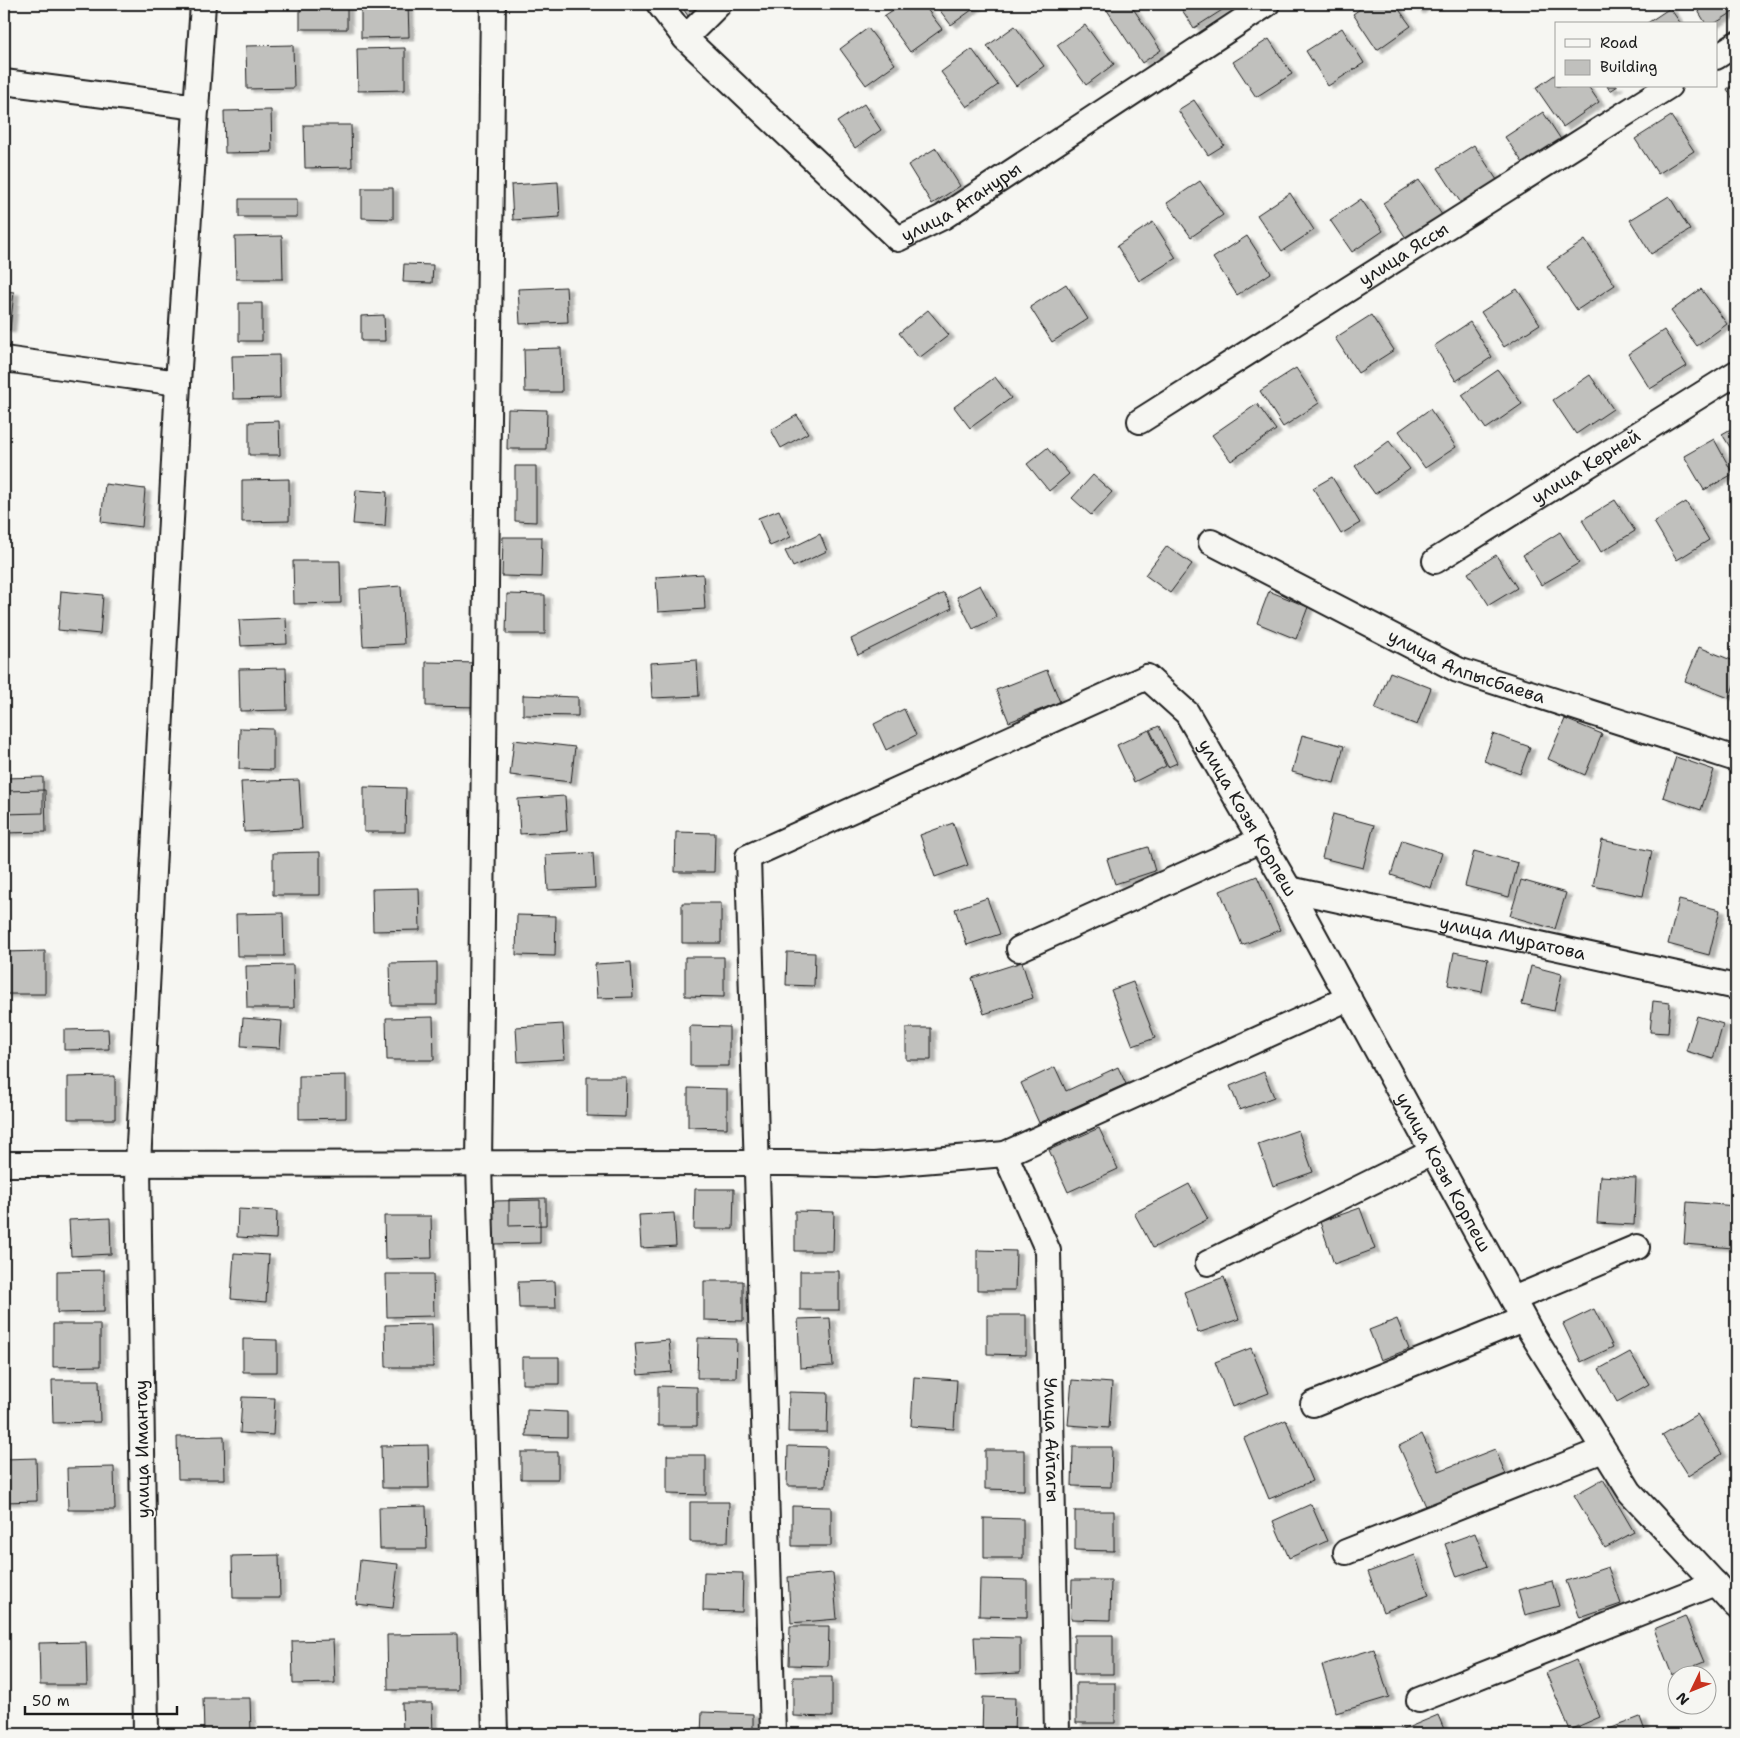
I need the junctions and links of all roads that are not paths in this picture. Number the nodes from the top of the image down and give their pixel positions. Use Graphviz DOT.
graph roads {
  1 [pos="203,4"];
  2 [pos="493,4"];
  3 [pos="659,4"];
  4 [pos="719,4"];
  5 [pos="1267,4"];
  6 [pos="685,38"];
  7 [pos="1736,44"];
  8 [pos="1718,55"];
  9 [pos="4,82"];
  10 [pos="1666,88"];
  11 [pos="197,107"];
  12 [pos="4,359"];
  13 [pos="1736,373"];
  14 [pos="178,383"];
  15 [pos="1140,421"];
  16 [pos="1211,542"];
  17 [pos="1435,561"];
  18 [pos="1736,758"];
  19 [pos="1261,840"];
  20 [pos="1289,889"];
  21 [pos="1019,949"];
  22 [pos="1736,988"];
  23 [pos="1349,998"];
  24 [pos="1432,1152"];
  25 [pos="1005,1154"];
  26 [pos="4,1164"];
  27 [pos="138,1164"];
  28 [pos="480,1164"];
  29 [pos="758,1164"];
  30 [pos="1637,1247"];
  31 [pos="1208,1264"];
  32 [pos="1518,1309"];
  33 [pos="1313,1404"];
  34 [pos="1603,1450"];
  35 [pos="1346,1552"];
  36 [pos="1715,1583"];
  37 [pos="1736,1606"];
  38 [pos="1419,1700"];
  39 [pos="146,1734"];
  40 [pos="494,1734"];
  41 [pos="773,1734"];
  42 [pos="1057,1734"];
  1 -- 11 [label="street, улица Имантау"];
  2 -- 28 [label="street"];
  3 -- 6 [label="street"];
  4 -- 6 [label="street"];
  5 -- 6 [label="street, улица Атануры"];
  7 -- 8 [label="street"];
  9 -- 11 [label="street"];
  10 -- 15 [label="street, улица Яссы"];
  11 -- 14 [label="street, улица Имантау"];
  12 -- 14 [label="street"];
  13 -- 17 [label="street, улица Керней"];
  14 -- 27 [label="street, улица Имантау"];
  16 -- 18 [label="street, улица Алпысбаева"];
  19 -- 20 [label="street, улица Козы Корпеш"];
  19 -- 21 [label="street"];
  19 -- 29 [label="street, улица Козы Корпеш"];
  20 -- 22 [label="street, улица Муратова"];
  20 -- 23 [label="street, улица Козы Корпеш"];
  23 -- 24 [label="street, улица Козы Корпеш"];
  23 -- 25 [label="street"];
  24 -- 31 [label="street"];
  24 -- 32 [label="street, улица Козы Корпеш"];
  25 -- 29 [label="street"];
  25 -- 42 [label="street, Улица Айтагы"];
  26 -- 27 [label="street"];
  27 -- 28 [label="street"];
  27 -- 39 [label="street, улица Имантау"];
  28 -- 29 [label="street"];
  28 -- 40 [label="street"];
  29 -- 41 [label="street"];
  30 -- 32 [label="street"];
  32 -- 33 [label="street"];
  32 -- 34 [label="street, улица Козы Корпеш"];
  34 -- 35 [label="street"];
  34 -- 36 [label="street, улица Козы Корпеш"];
  36 -- 37 [label="street, улица Козы Корпеш"];
  36 -- 38 [label="street"];
}
